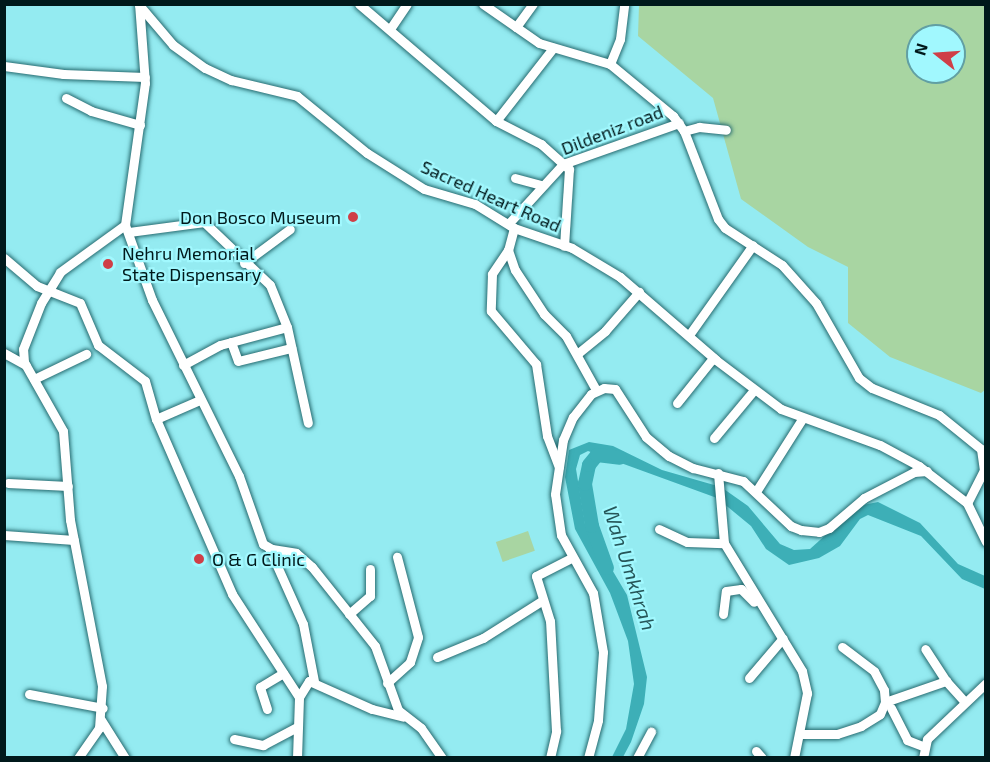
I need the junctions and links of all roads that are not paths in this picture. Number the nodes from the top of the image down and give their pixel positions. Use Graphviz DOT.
graph roads {
  1 [pos="139,4"];
  2 [pos="359,4"];
  3 [pos="407,4"];
  4 [pos="483,4"];
  5 [pos="533,4"];
  6 [pos="624,4"];
  7 [pos="516,27"];
  8 [pos="390,29"];
  9 [pos="553,48"];
  10 [pos="610,64"];
  11 [pos="4,66"];
  12 [pos="145,77"];
  13 [pos="66,98"];
  14 [pos="496,121"];
  15 [pos="140,125"];
  16 [pos="682,127"];
  17 [pos="726,130"];
  18 [pos="563,165"];
  19 [pos="515,178"];
  20 [pos="542,185"];
  21 [pos="512,225"];
  22 [pos="127,229"];
  23 [pos="290,229"];
  24 [pos="753,245"];
  25 [pos="564,246"];
  26 [pos="508,249"];
  27 [pos="4,258"];
  28 [pos="244,263"];
  29 [pos="47,290"];
  30 [pos="639,292"];
  31 [pos="287,327"];
  32 [pos="689,335"];
  33 [pos="231,342"];
  34 [pos="291,348"];
  35 [pos="4,353"];
  36 [pos="87,354"];
  37 [pos="577,354"];
  38 [pos="713,358"];
  39 [pos="26,365"];
  40 [pos="183,365"];
  41 [pos="34,379"];
  42 [pos="596,390"];
  43 [pos="754,390"];
  44 [pos="200,400"];
  45 [pos="677,403"];
  46 [pos="156,419"];
  47 [pos="802,419"];
  48 [pos="308,423"];
  49 [pos="714,438"];
  50 [pos="560,469"];
  51 [pos="927,471"];
  52 [pos="718,478"];
  53 [pos="8,483"];
  54 [pos="68,486"];
  55 [pos="757,490"];
  56 [pos="967,503"];
  57 [pos="659,529"];
  58 [pos="4,535"];
  59 [pos="74,540"];
  60 [pos="986,542"];
  61 [pos="724,543"];
  62 [pos="269,548"];
  63 [pos="397,557"];
  64 [pos="571,558"];
  65 [pos="370,569"];
  66 [pos="543,600"];
  67 [pos="764,606"];
  68 [pos="349,614"];
  69 [pos="723,614"];
  70 [pos="783,638"];
  71 [pos="842,647"];
  72 [pos="925,649"];
  73 [pos="437,657"];
  74 [pos="283,673"];
  75 [pos="749,678"];
  76 [pos="314,681"];
  77 [pos="946,681"];
  78 [pos="387,683"];
  79 [pos="986,683"];
  80 [pos="29,694"];
  81 [pos="299,697"];
  82 [pos="965,702"];
  83 [pos="888,705"];
  84 [pos="103,708"];
  85 [pos="267,709"];
  86 [pos="403,717"];
  87 [pos="101,720"];
  88 [pos="297,727"];
  89 [pos="651,732"];
  90 [pos="800,734"];
  91 [pos="234,739"];
  92 [pos="923,746"];
  93 [pos="78,758"];
  94 [pos="125,758"];
  95 [pos="297,758"];
  96 [pos="442,758"];
  97 [pos="550,758"];
  98 [pos="588,758"];
  99 [pos="637,758"];
  100 [pos="794,758"];
  101 [pos="923,758"];
  1 -- 12 [label="street"];
  1 -- 21 [label="street, Sacred Heart Road"];
  2 -- 8 [label="street"];
  3 -- 8 [label="street"];
  4 -- 7 [label="street"];
  5 -- 7 [label="street"];
  6 -- 10 [label="street"];
  7 -- 9 [label="street"];
  8 -- 14 [label="street"];
  9 -- 10 [label="street"];
  9 -- 14 [label="street"];
  10 -- 16 [label="street"];
  11 -- 12 [label="street"];
  12 -- 15 [label="street"];
  13 -- 15 [label="street"];
  14 -- 18 [label="street"];
  15 -- 22 [label="street"];
  16 -- 17 [label="street, Dildeniz road"];
  16 -- 18 [label="street, Dildeniz road"];
  16 -- 24 [label="street"];
  18 -- 20 [label="street, Dildeniz road"];
  18 -- 25 [label="street"];
  19 -- 20 [label="street"];
  20 -- 21 [label="street, Dildeniz road"];
  21 -- 25 [label="street, Sacred Heart Road"];
  21 -- 26 [label="street"];
  22 -- 28 [label="street"];
  22 -- 29 [label="street"];
  22 -- 40 [label="street"];
  23 -- 28 [label="street"];
  24 -- 32 [label="street"];
  24 -- 56 [label="street"];
  25 -- 30 [label="street, Sacred Heart Road"];
  26 -- 37 [label="street"];
  26 -- 50 [label="street"];
  27 -- 29 [label="street"];
  28 -- 31 [label="street"];
  29 -- 39 [label="street"];
  29 -- 46 [label="street"];
  30 -- 32 [label="street, Sacred Heart Road"];
  30 -- 37 [label="street"];
  31 -- 33 [label="street"];
  31 -- 34 [label="street"];
  32 -- 38 [label="street, Sacred Heart Road"];
  33 -- 34 [label="street"];
  33 -- 40 [label="street"];
  34 -- 48 [label="street"];
  35 -- 39 [label="street"];
  36 -- 41 [label="street"];
  37 -- 42 [label="street"];
  38 -- 43 [label="street, Sacred Heart Road"];
  38 -- 45 [label="street"];
  39 -- 41 [label="street"];
  40 -- 44 [label="street"];
  41 -- 54 [label="street"];
  42 -- 50 [label="street"];
  42 -- 52 [label="street"];
  43 -- 47 [label="street, Sacred Heart Road"];
  43 -- 49 [label="street"];
  44 -- 46 [label="street"];
  44 -- 62 [label="street"];
  46 -- 74 [label="street"];
  47 -- 51 [label="street, Sacred Heart Road"];
  47 -- 55 [label="street"];
  50 -- 64 [label="street"];
  51 -- 55 [label="street"];
  51 -- 56 [label="street, Sacred Heart Road"];
  52 -- 55 [label="street"];
  52 -- 61 [label="street"];
  53 -- 54 [label="street"];
  54 -- 59 [label="street"];
  56 -- 60 [label="street"];
  57 -- 61 [label="street"];
  58 -- 59 [label="street"];
  59 -- 84 [label="street"];
  61 -- 67 [label="street"];
  62 -- 68 [label="street"];
  62 -- 76 [label="street"];
  63 -- 78 [label="street"];
  64 -- 66 [label="street"];
  64 -- 98 [label="street"];
  65 -- 68 [label="street"];
  66 -- 73 [label="street"];
  66 -- 97 [label="street"];
  67 -- 69 [label="street"];
  67 -- 70 [label="street"];
  68 -- 78 [label="street"];
  70 -- 75 [label="street"];
  70 -- 90 [label="street"];
  71 -- 83 [label="street"];
  72 -- 77 [label="street"];
  74 -- 81 [label="street"];
  74 -- 85 [label="street"];
  76 -- 81 [label="street"];
  76 -- 86 [label="street"];
  77 -- 82 [label="street"];
  77 -- 83 [label="street"];
  78 -- 86 [label="street"];
  79 -- 82 [label="street"];
  80 -- 84 [label="street"];
  81 -- 88 [label="street"];
  82 -- 92 [label="street"];
  83 -- 90 [label="street"];
  83 -- 92 [label="street"];
  84 -- 87 [label="street"];
  86 -- 96 [label="street"];
  87 -- 93 [label="street"];
  87 -- 94 [label="street"];
  88 -- 91 [label="street"];
  88 -- 95 [label="street"];
  89 -- 99 [label="street"];
  90 -- 100 [label="street"];
  92 -- 101 [label="street"];
}
